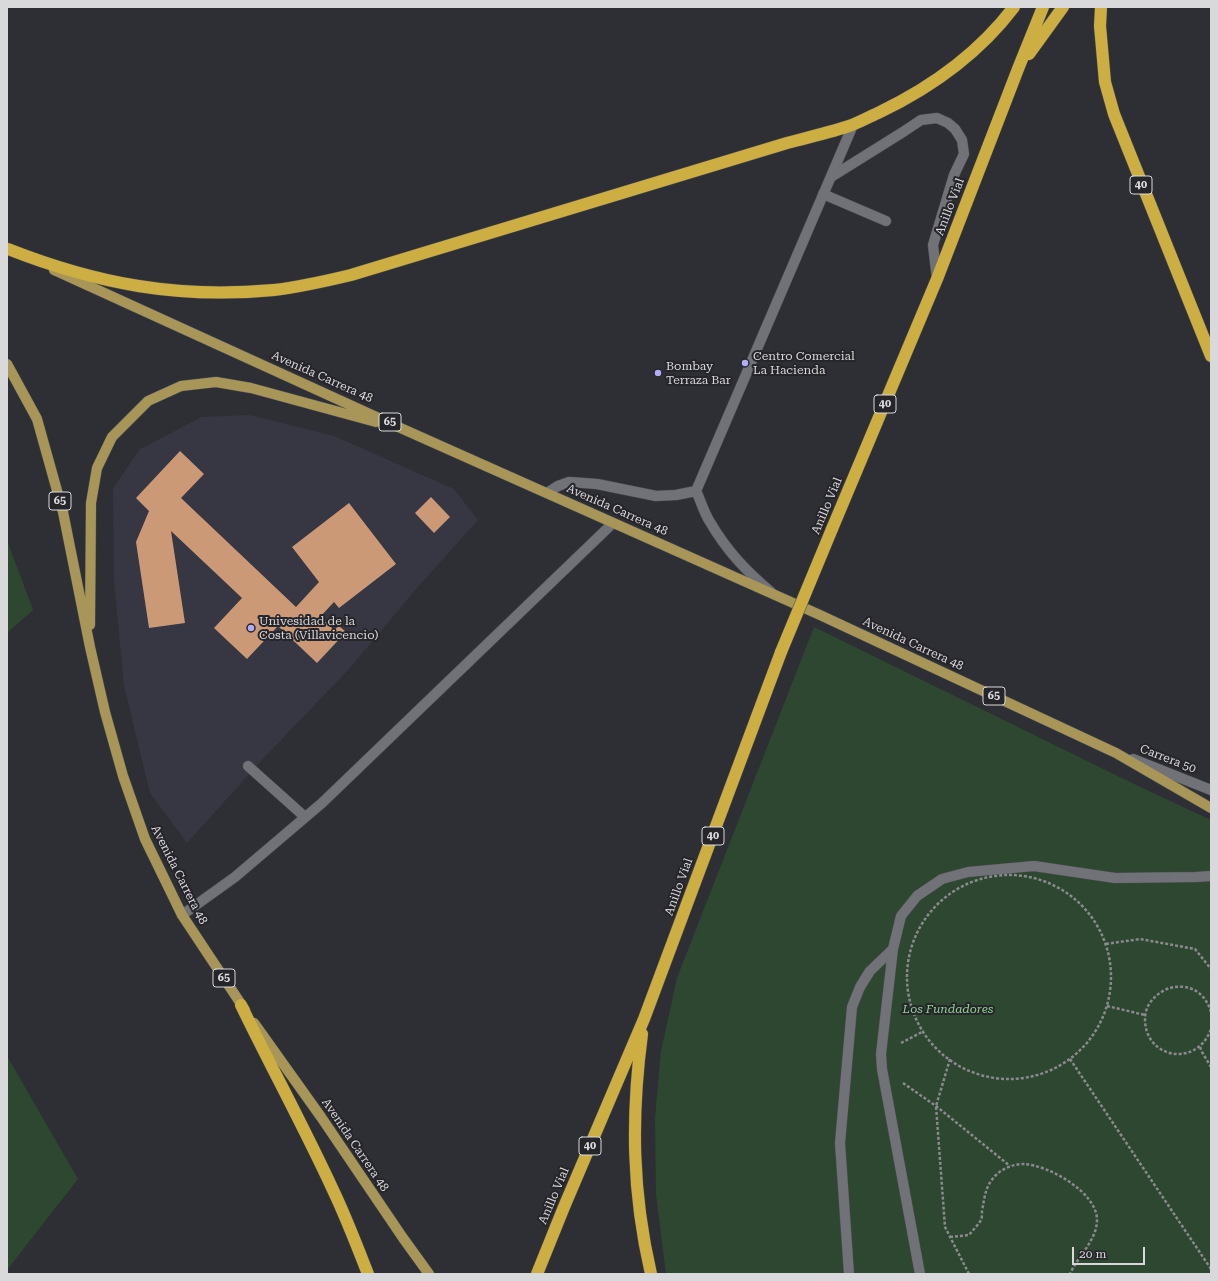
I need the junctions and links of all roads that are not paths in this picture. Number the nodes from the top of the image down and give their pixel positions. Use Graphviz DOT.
graph roads {
  1 [pos="1014,7"];
  2 [pos="1043,7"];
  3 [pos="1063,7"];
  4 [pos="1101,7"];
  5 [pos="1018,70"];
  6 [pos="853,125"];
  7 [pos="831,177"];
  8 [pos="823,194"];
  9 [pos="886,221"];
  10 [pos="8,249"];
  11 [pos="937,280"];
  12 [pos="1211,356"];
  13 [pos="7,364"];
  14 [pos="405,430"];
  15 [pos="696,491"];
  16 [pos="547,493"];
  17 [pos="613,523"];
  18 [pos="773,594"];
  19 [pos="90,647"];
  20 [pos="1116,753"];
  21 [pos="248,766"];
  22 [pos="1211,790"];
  23 [pos="1211,808"];
  24 [pos="305,817"];
  25 [pos="1211,876"];
  26 [pos="182,915"];
  27 [pos="893,949"];
  28 [pos="241,1005"];
  29 [pos="644,1019"];
  30 [pos="368,1274"];
  31 [pos="429,1274"];
  32 [pos="537,1274"];
  33 [pos="651,1274"];
  34 [pos="848,1274"];
  35 [pos="920,1274"];
  1 -- 6 [label="highway"];
  2 -- 5 [label="highway, Anillo Vial / 40"];
  3 -- 5 [label="highway"];
  4 -- 12 [label="highway, 40"];
  5 -- 11 [label="highway, Anillo Vial / 40"];
  6 -- 7 [label="street"];
  6 -- 10 [label="highway"];
  7 -- 8 [label="street"];
  7 -- 11 [label="street"];
  8 -- 9 [label="street"];
  8 -- 15 [label="street"];
  10 -- 14 [label="main road, Avenida Carrera 48 / 65"];
  11 -- 29 [label="highway, Anillo Vial / 40, bridge"];
  13 -- 19 [label="main road, Avenida Carrera 48 / 65"];
  14 -- 16 [label="main road, Avenida Carrera 48 / 65"];
  14 -- 19 [label="main road"];
  15 -- 16 [label="street"];
  15 -- 18 [label="street"];
  16 -- 17 [label="main road, Avenida Carrera 48 / 65"];
  17 -- 18 [label="main road, Avenida Carrera 48 / 65"];
  17 -- 24 [label="street"];
  18 -- 20 [label="main road, Avenida Carrera 48 / 65"];
  19 -- 26 [label="main road, Avenida Carrera 48 / 65"];
  20 -- 22 [label="street, Carrera 50"];
  20 -- 23 [label="main road, Avenida Carrera 48 / 65"];
  21 -- 24 [label="street"];
  24 -- 26 [label="street"];
  25 -- 27 [label="street"];
  26 -- 28 [label="main road, Avenida Carrera 48 / 65"];
  27 -- 34 [label="street"];
  27 -- 35 [label="street"];
  28 -- 30 [label="highway"];
  28 -- 31 [label="main road, Avenida Carrera 48 / 65"];
  29 -- 32 [label="highway, Anillo Vial / 40"];
  29 -- 33 [label="highway, Anillo Vial"];
}
